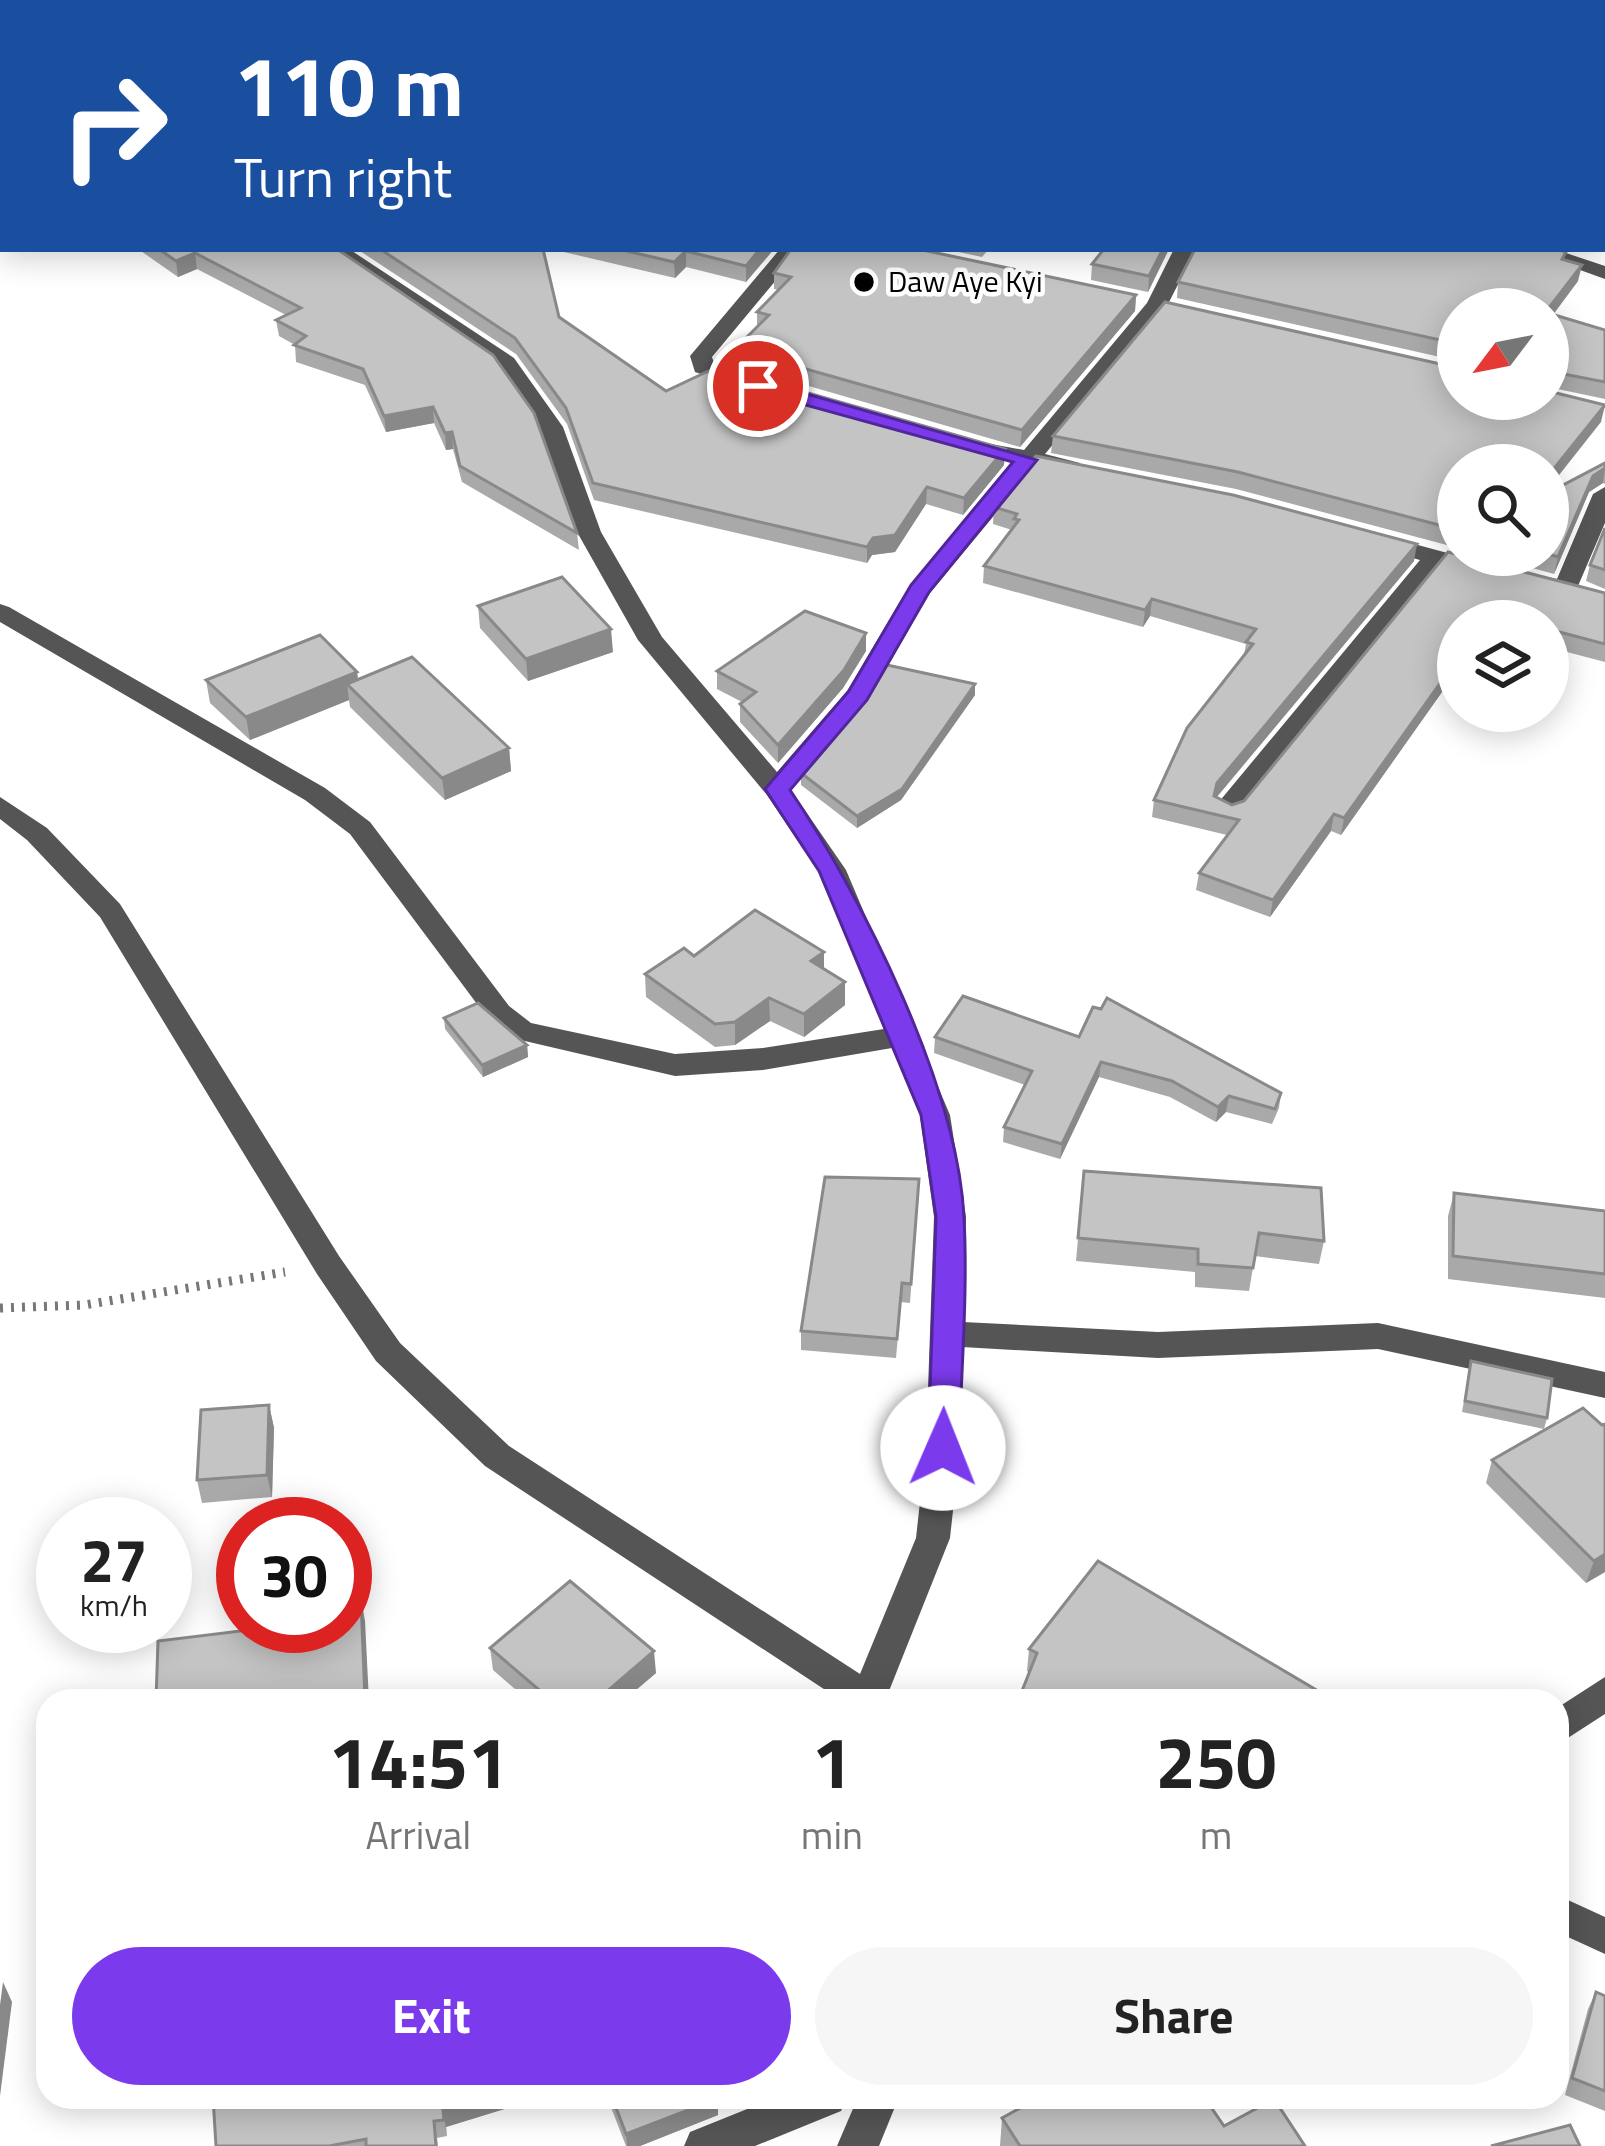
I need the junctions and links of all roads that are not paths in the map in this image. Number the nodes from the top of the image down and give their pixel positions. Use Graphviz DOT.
graph roads {
  1 [pos="340,252"];
  2 [pos="788,252"];
  3 [pos="1184,252"];
  4 [pos="1542,252"];
  5 [pos="1605,273"];
  6 [pos="781,392"];
  7 [pos="937,435"];
  8 [pos="1026,460"];
  9 [pos="1096,473"];
  10 [pos="1605,494"];
  11 [pos="1346,532"];
  12 [pos="1435,558"];
  13 [pos="0,612"];
  14 [pos="777,789"];
  15 [pos="0,806"];
  16 [pos="1228,809"];
  17 [pos="902,1036"];
  18 [pos="949,1334"];
  19 [pos="1605,1385"];
  20 [pos="850,1689"];
  21 [pos="871,1689"];
  22 [pos="1605,1694"];
  23 [pos="1569,1720"];
  24 [pos="1569,1919"];
  25 [pos="1605,1936"];
  26 [pos="797,2109"];
  27 [pos="874,2109"];
  28 [pos="705,2146"];
  29 [pos="857,2146"];
  1 -- 14 [label="street"];
  2 -- 6 [label="street"];
  3 -- 8 [label="street"];
  4 -- 5 [label="street"];
  7 -- 8 [label="street"];
  8 -- 9 [label="street"];
  8 -- 14 [label="street"];
  10 -- 12 [label="street"];
  11 -- 12 [label="street"];
  12 -- 16 [label="street"];
  13 -- 17 [label="street"];
  14 -- 17 [label="street"];
  15 -- 20 [label="street"];
  17 -- 18 [label="street"];
  18 -- 19 [label="street"];
  18 -- 21 [label="street"];
  22 -- 23 [label="street"];
  24 -- 25 [label="street"];
  26 -- 28 [label="street"];
  27 -- 29 [label="street"];
}
